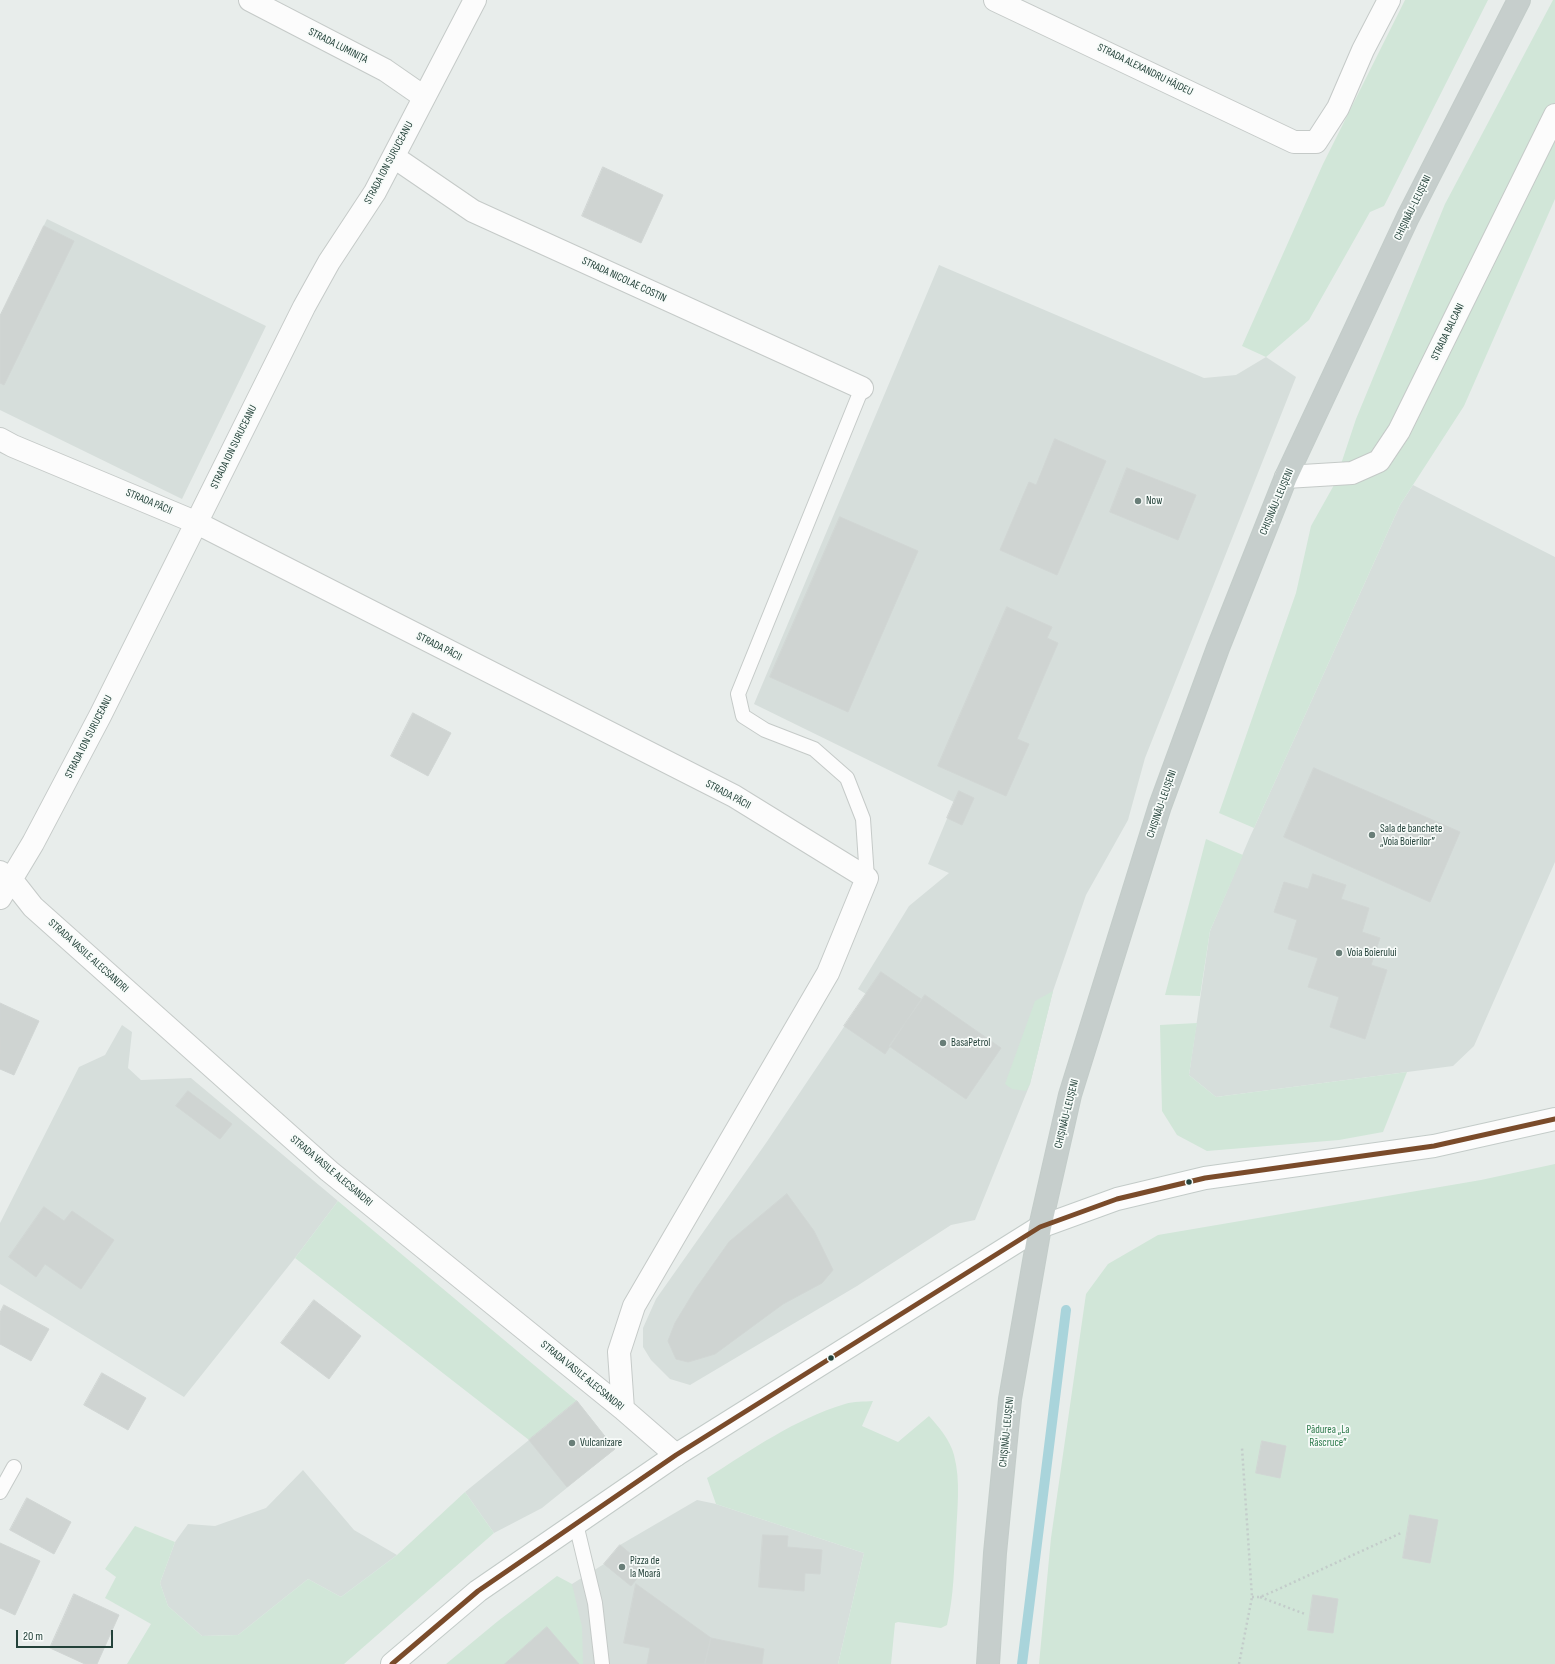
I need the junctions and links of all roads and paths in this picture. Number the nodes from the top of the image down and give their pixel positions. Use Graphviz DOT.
graph roads {
  1 [pos="250,0"];
  2 [pos="475,0"];
  3 [pos="995,0"];
  4 [pos="1389,0"];
  5 [pos="1518,0"];
  6 [pos="424,97"];
  7 [pos="1555,115"];
  8 [pos="394,157"];
  9 [pos="862,388"];
  10 [pos="0,439"];
  11 [pos="1286,477"];
  12 [pos="196,522"];
  13 [pos="5,875"];
  14 [pos="867,878"];
  15 [pos="0,898"];
  16 [pos="1555,1119"];
  17 [pos="1040,1228"];
  18 [pos="623,1409"];
  19 [pos="1242,1448"];
  20 [pos="676,1455"];
  21 [pos="14,1467"];
  22 [pos="0,1492"];
  23 [pos="576,1524"];
  24 [pos="1401,1533"];
  25 [pos="1252,1597"];
  26 [pos="1260,1597"];
  27 [pos="1305,1614"];
  28 [pos="392,1664"];
  29 [pos="602,1664"];
  30 [pos="988,1664"];
  31 [pos="1239,1664"];
  1 -- 6 [label="street, STRADA LUMINIȚA"];
  2 -- 6 [label="street, STRADA ION SURUCEANU"];
  3 -- 4 [label="street, STRADA ALEXANDRU HÂJDEU"];
  5 -- 11 [label="highway, CHIȘINĂU-LEUȘENI"];
  6 -- 8 [label="street, STRADA ION SURUCEANU"];
  7 -- 11 [label="street, STRADA BALCANI"];
  8 -- 9 [label="street, STRADA NICOLAE COSTIN"];
  8 -- 12 [label="street, STRADA ION SURUCEANU"];
  9 -- 14 [label="lane"];
  10 -- 12 [label="street, STRADA PĂCII"];
  11 -- 17 [label="highway, CHIȘINĂU-LEUȘENI"];
  12 -- 13 [label="street, STRADA ION SURUCEANU"];
  12 -- 14 [label="street, STRADA PĂCII"];
  13 -- 15 [label="street, STRADA ION SURUCEANU"];
  13 -- 18 [label="street, STRADA VASILE ALECSANDRI"];
  14 -- 18 [label="street"];
  16 -- 17 [label="street"];
  17 -- 20 [label="street"];
  17 -- 30 [label="highway, CHIȘINĂU-LEUȘENI"];
  18 -- 20 [label="street, STRADA VASILE ALECSANDRI"];
  19 -- 25 [label="path"];
  20 -- 23 [label="street"];
  21 -- 22 [label="lane"];
  23 -- 28 [label="street"];
  23 -- 29 [label="lane"];
  24 -- 26 [label="path"];
  25 -- 26 [label="path"];
  25 -- 31 [label="path"];
  26 -- 27 [label="path"];
}
